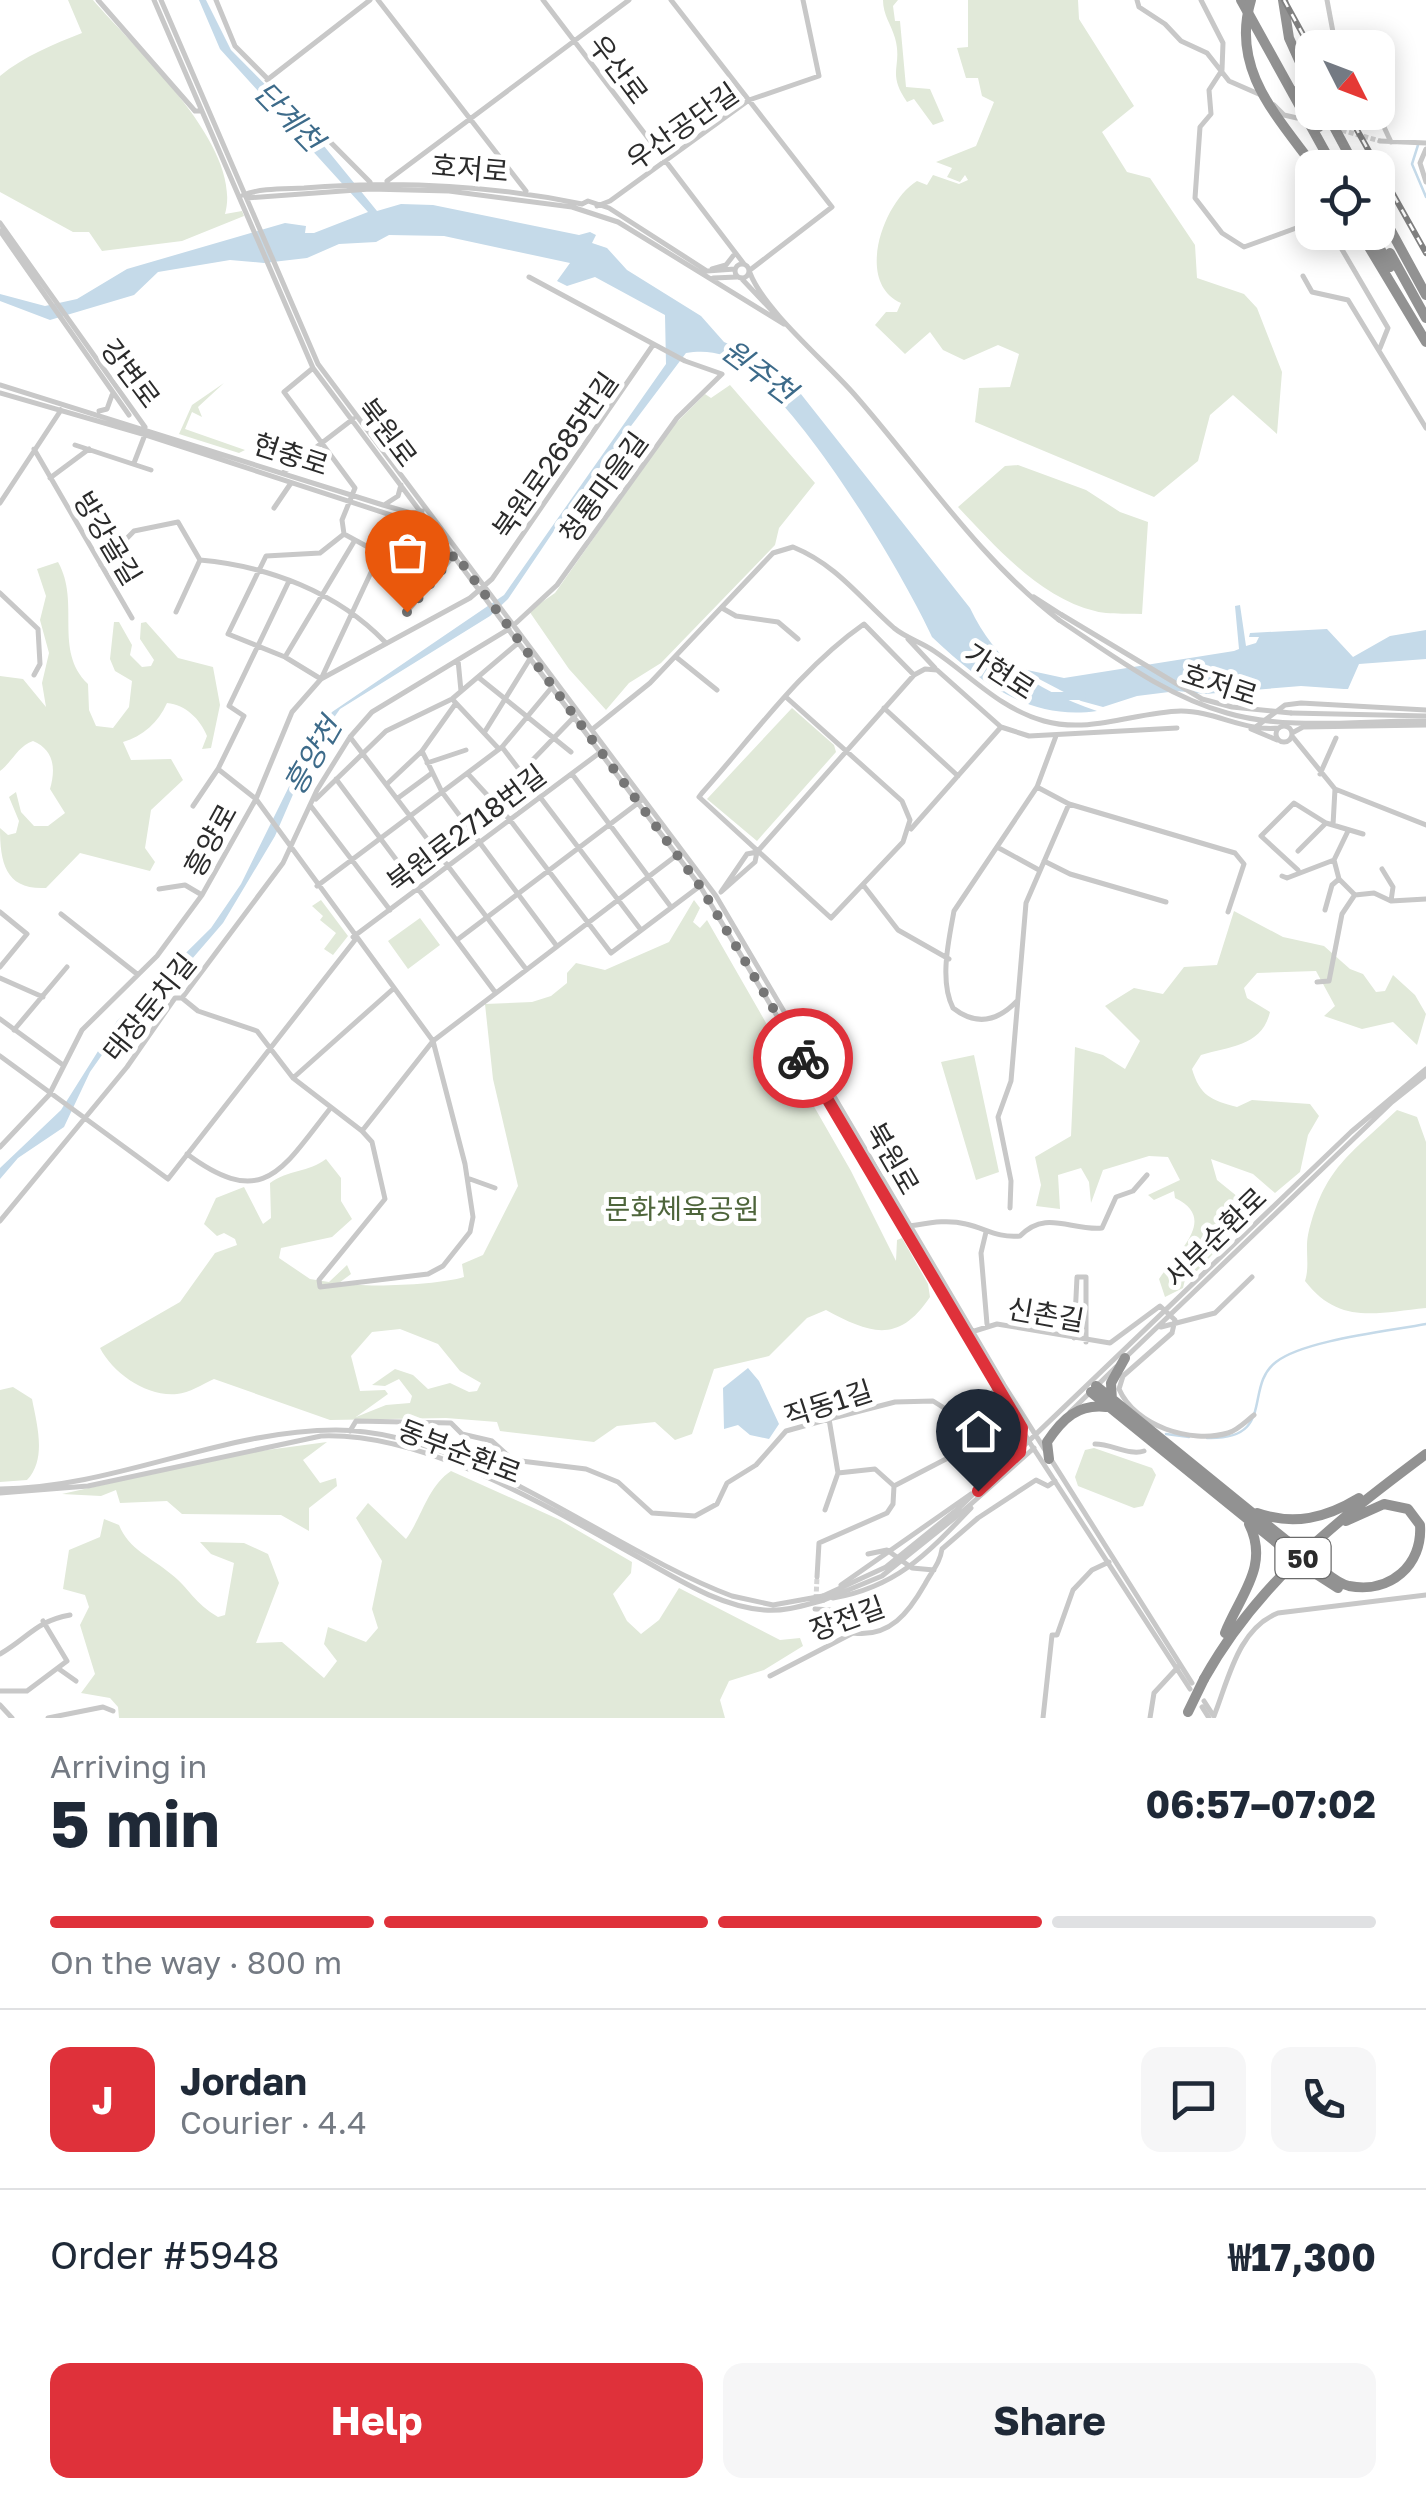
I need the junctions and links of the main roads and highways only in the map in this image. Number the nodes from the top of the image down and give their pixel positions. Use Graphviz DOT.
graph roads {
  1 [pos="1240,0"];
  2 [pos="1249,0"];
  3 [pos="1283,0"];
  4 [pos="1295,51"];
  5 [pos="1302,150"];
  6 [pos="1328,150"];
  7 [pos="1328,150"];
  8 [pos="1395,238"];
  9 [pos="1371,250"];
  10 [pos="1383,250"];
  11 [pos="1385,250"];
  12 [pos="1426,295"];
  13 [pos="1426,318"];
  14 [pos="1426,332"];
  15 [pos="1426,342"];
  16 [pos="1125,1358"];
  17 [pos="1092,1387"];
  18 [pos="1110,1404"];
  19 [pos="1426,1457"];
  20 [pos="1046,1461"];
  21 [pos="1399,1475"];
  22 [pos="1250,1517"];
  23 [pos="1345,1522"];
  24 [pos="1426,1544"];
  25 [pos="1313,1567"];
  26 [pos="1217,1654"];
  27 [pos="1198,1683"];
  28 [pos="1194,1712"];
  1 -- 6 [label="highway"];
  2 -- 5 [label="highway, bridge"];
  2 -- 7 [label="highway"];
  3 -- 4 [label="highway"];
  8 -- 12 [label="highway"];
  9 -- 15 [label="highway"];
  10 -- 14 [label="highway"];
  11 -- 13 [label="highway"];
  16 -- 18 [label="highway"];
  17 -- 18 [label="highway"];
  18 -- 20 [label="highway"];
  18 -- 22 [label="highway"];
  19 -- 21 [label="highway, 50"];
  19 -- 23 [label="highway, 50"];
  21 -- 22 [label="highway"];
  21 -- 26 [label="highway, 50"];
  22 -- 25 [label="highway, bridge"];
  22 -- 26 [label="highway"];
  23 -- 25 [label="highway"];
  23 -- 27 [label="highway, 50"];
  24 -- 25 [label="highway"];
  26 -- 27 [label="highway, 50"];
  27 -- 28 [label="highway, 50, bridge"];
}
